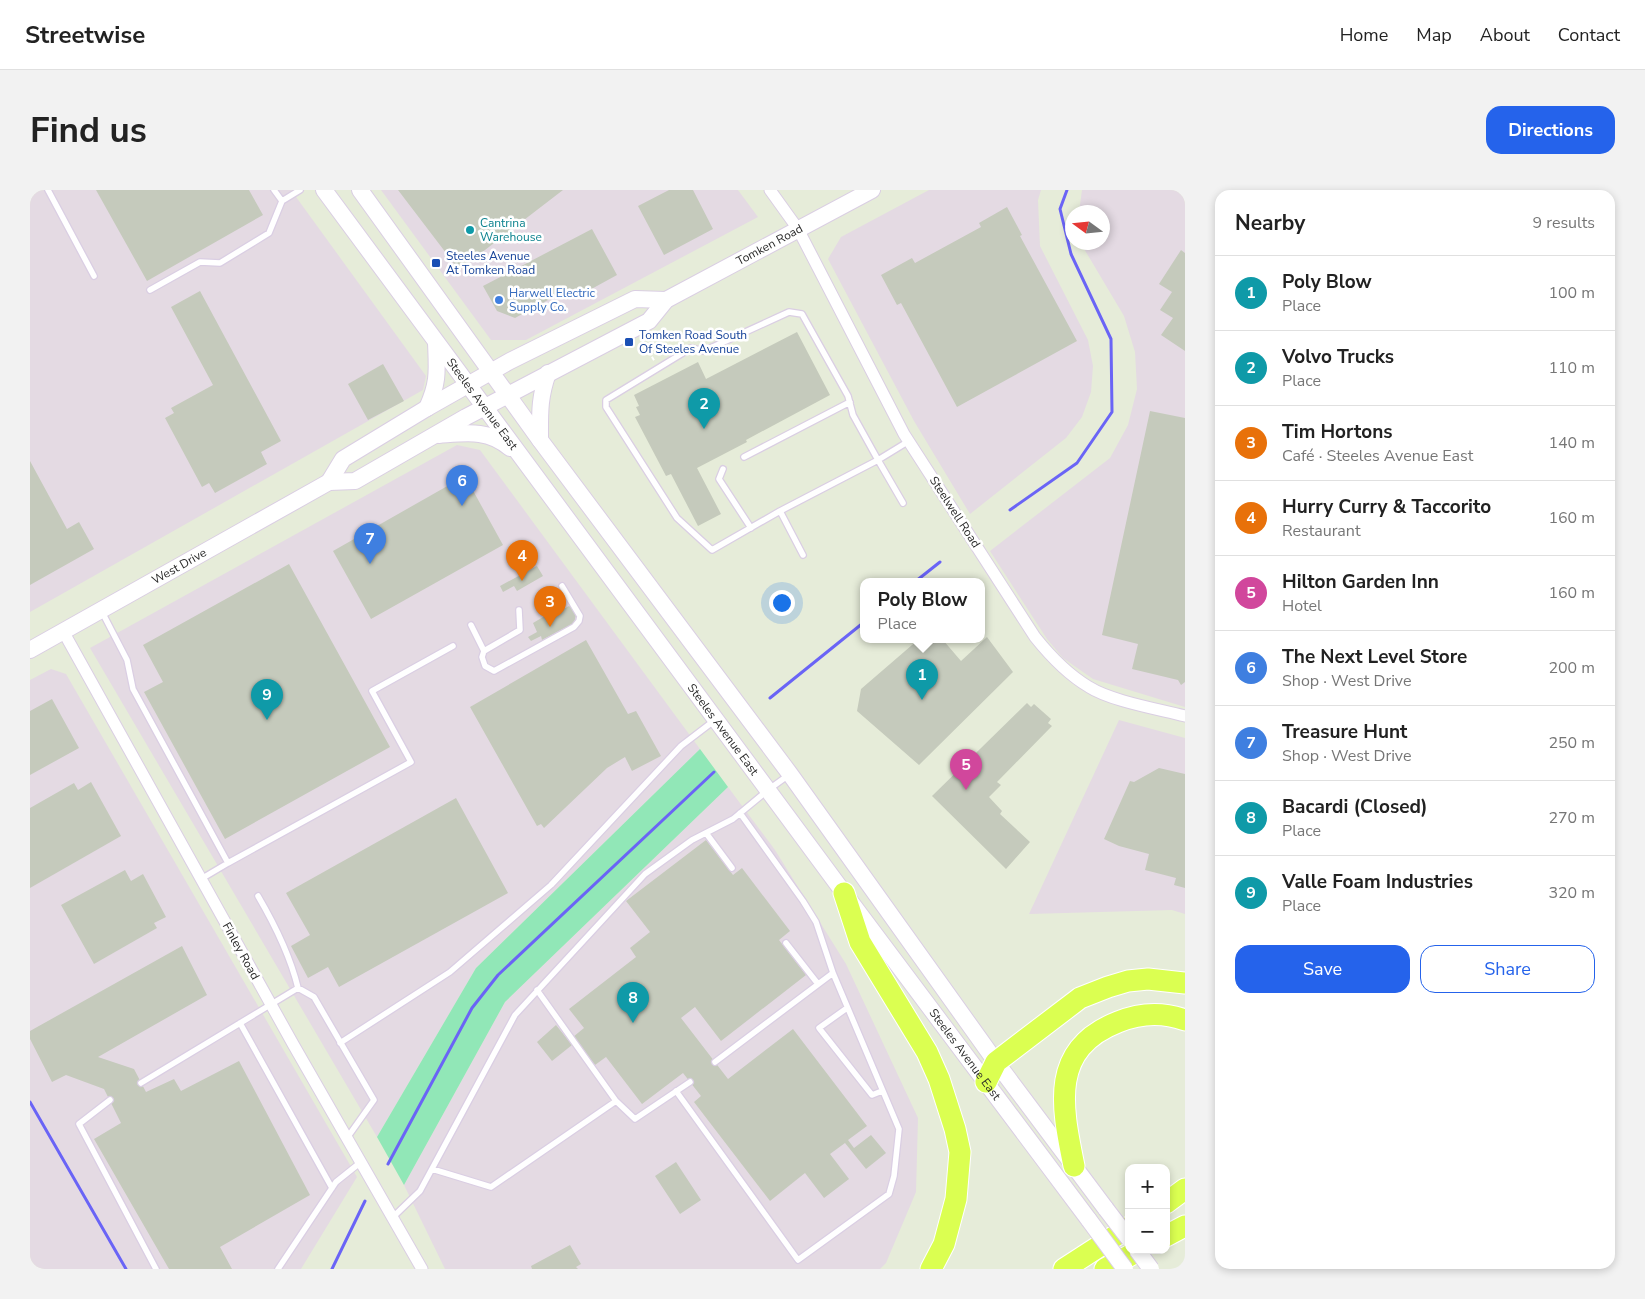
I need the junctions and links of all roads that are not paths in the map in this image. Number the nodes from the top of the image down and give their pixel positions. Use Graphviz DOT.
graph roads {
  1 [pos="48,190"];
  2 [pos="274,190"];
  3 [pos="300,190"];
  4 [pos="324,190"];
  5 [pos="360,190"];
  6 [pos="770,190"];
  7 [pos="872,190"];
  8 [pos="282,201"];
  9 [pos="798,229"];
  10 [pos="94,276"];
  11 [pos="150,290"];
  12 [pos="666,300"];
  13 [pos="436,342"];
  14 [pos="492,372"];
  15 [pos="548,373"];
  16 [pos="468,384"];
  17 [pos="509,396"];
  18 [pos="850,402"];
  19 [pos="484,407"];
  20 [pos="426,408"];
  21 [pos="436,435"];
  22 [pos="540,440"];
  23 [pos="909,442"];
  24 [pos="520,455"];
  25 [pos="744,457"];
  26 [pos="878,460"];
  27 [pos="724,469"];
  28 [pos="329,482"];
  29 [pos="903,503"];
  30 [pos="780,512"];
  31 [pos="751,528"];
  32 [pos="803,555"];
  33 [pos="562,586"];
  34 [pos="101,610"];
  35 [pos="518,610"];
  36 [pos="470,625"];
  37 [pos="63,631"];
  38 [pos="453,646"];
  39 [pos="30,650"];
  40 [pos="484,651"];
  41 [pos="1185,716"];
  42 [pos="717,719"];
  43 [pos="790,774"];
  44 [pos="768,790"];
  45 [pos="740,813"];
  46 [pos="706,833"];
  47 [pos="228,864"];
  48 [pos="732,868"];
  49 [pos="201,879"];
  50 [pos="844,893"];
  51 [pos="258,896"];
  52 [pos="786,942"];
  53 [pos="833,973"];
  54 [pos="1185,983"];
  55 [pos="818,984"];
  56 [pos="298,988"];
  57 [pos="537,990"];
  58 [pos="271,1004"];
  59 [pos="847,1008"];
  60 [pos="1185,1020"];
  61 [pos="240,1023"];
  62 [pos="340,1043"];
  63 [pos="715,1062"];
  64 [pos="996,1062"];
  65 [pos="141,1082"];
  66 [pos="690,1082"];
  67 [pos="986,1082"];
  68 [pos="676,1091"];
  69 [pos="882,1091"];
  70 [pos="110,1100"];
  71 [pos="616,1101"];
  72 [pos="347,1138"];
  73 [pos="361,1162"];
  74 [pos="1074,1166"];
  75 [pos="432,1169"];
  76 [pos="332,1188"];
  77 [pos="1185,1189"];
  78 [pos="1170,1200"];
  79 [pos="393,1217"];
  80 [pos="1185,1226"];
  81 [pos="1125,1230"];
  82 [pos="1125,1234"];
  83 [pos="1170,1234"];
  84 [pos="1131,1254"];
  85 [pos="1141,1254"];
  86 [pos="156,1269"];
  87 [pos="278,1269"];
  88 [pos="422,1269"];
  89 [pos="931,1269"];
  90 [pos="1064,1269"];
  91 [pos="1105,1269"];
  92 [pos="1125,1269"];
  93 [pos="1151,1269"];
  1 -- 10 [label="lane"];
  2 -- 8 [label="lane"];
  3 -- 8 [label="lane"];
  4 -- 13 [label="main road, Steeles Avenue East"];
  5 -- 14 [label="main road, Steeles Avenue East"];
  6 -- 9 [label="street, Steelwell Road"];
  7 -- 9 [label="main road, Tomken Road"];
  8 -- 11 [label="lane"];
  9 -- 12 [label="main road, Tomken Road"];
  9 -- 23 [label="street, Steelwell Road"];
  12 -- 14 [label="main road"];
  12 -- 15 [label="main road, Tomken Road"];
  13 -- 16 [label="main road, Steeles Avenue East"];
  13 -- 20 [label="main road"];
  14 -- 16 [label="main road"];
  14 -- 17 [label="main road, Steeles Avenue East"];
  15 -- 17 [label="main road, Tomken Road"];
  15 -- 22 [label="main road"];
  16 -- 19 [label="main road, Steeles Avenue East"];
  16 -- 20 [label="main road, West Drive"];
  17 -- 19 [label="main road, Tomken Road"];
  17 -- 22 [label="main road, Steeles Avenue East"];
  18 -- 25 [label="lane"];
  18 -- 26 [label="lane"];
  18 -- 31 [label="lane"];
  19 -- 21 [label="main road, West Drive"];
  19 -- 24 [label="main road, Steeles Avenue East"];
  20 -- 28 [label="main road, West Drive"];
  21 -- 24 [label="main road"];
  21 -- 28 [label="main road, West Drive"];
  22 -- 43 [label="main road, Steeles Avenue East"];
  23 -- 26 [label="lane"];
  23 -- 41 [label="street, Steelwell Road"];
  24 -- 42 [label="main road, Steeles Avenue East"];
  26 -- 29 [label="lane"];
  26 -- 30 [label="lane"];
  27 -- 31 [label="lane"];
  28 -- 34 [label="main road, West Drive"];
  30 -- 31 [label="lane"];
  30 -- 32 [label="lane"];
  33 -- 40 [label="lane"];
  34 -- 37 [label="main road, West Drive"];
  34 -- 47 [label="lane"];
  35 -- 40 [label="lane"];
  36 -- 40 [label="lane"];
  37 -- 39 [label="main road, West Drive"];
  37 -- 49 [label="street, Finley Road"];
  38 -- 47 [label="lane"];
  42 -- 44 [label="main road, Steeles Avenue East"];
  42 -- 62 [label="lane"];
  43 -- 44 [label="lane"];
  43 -- 64 [label="main road, Steeles Avenue East"];
  44 -- 45 [label="lane"];
  44 -- 50 [label="main road, Steeles Avenue East"];
  45 -- 46 [label="lane"];
  45 -- 53 [label="lane"];
  46 -- 48 [label="lane"];
  46 -- 57 [label="lane"];
  47 -- 49 [label="lane"];
  49 -- 58 [label="street, Finley Road"];
  50 -- 67 [label="main road, Steeles Avenue East"];
  50 -- 89 [label="highway"];
  51 -- 56 [label="lane"];
  52 -- 55 [label="lane"];
  53 -- 55 [label="lane"];
  53 -- 59 [label="lane"];
  54 -- 64 [label="highway"];
  55 -- 63 [label="lane"];
  56 -- 58 [label="lane"];
  56 -- 62 [label="lane"];
  57 -- 71 [label="lane"];
  57 -- 75 [label="lane"];
  58 -- 61 [label="lane"];
  58 -- 72 [label="street, Finley Road"];
  59 -- 69 [label="lane"];
  59 -- 69 [label="lane"];
  60 -- 74 [label="highway"];
  61 -- 65 [label="lane"];
  61 -- 76 [label="lane"];
  62 -- 72 [label="lane"];
  64 -- 67 [label="highway"];
  64 -- 74 [label="main road, Steeles Avenue East"];
  66 -- 68 [label="lane"];
  67 -- 92 [label="main road, Steeles Avenue East, bridge"];
  68 -- 69 [label="lane"];
  68 -- 71 [label="lane"];
  70 -- 86 [label="lane"];
  71 -- 75 [label="lane"];
  72 -- 73 [label="street, Finley Road"];
  73 -- 76 [label="lane"];
  73 -- 79 [label="street, Finley Road"];
  74 -- 82 [label="main road, Steeles Avenue East, bridge"];
  75 -- 79 [label="lane"];
  76 -- 87 [label="lane"];
  77 -- 78 [label="highway"];
  79 -- 88 [label="street, Finley Road"];
  80 -- 83 [label="highway"];
  81 -- 90 [label="highway"];
  84 -- 91 [label="highway"];
  85 -- 93 [label="main road, bridge"];
}
